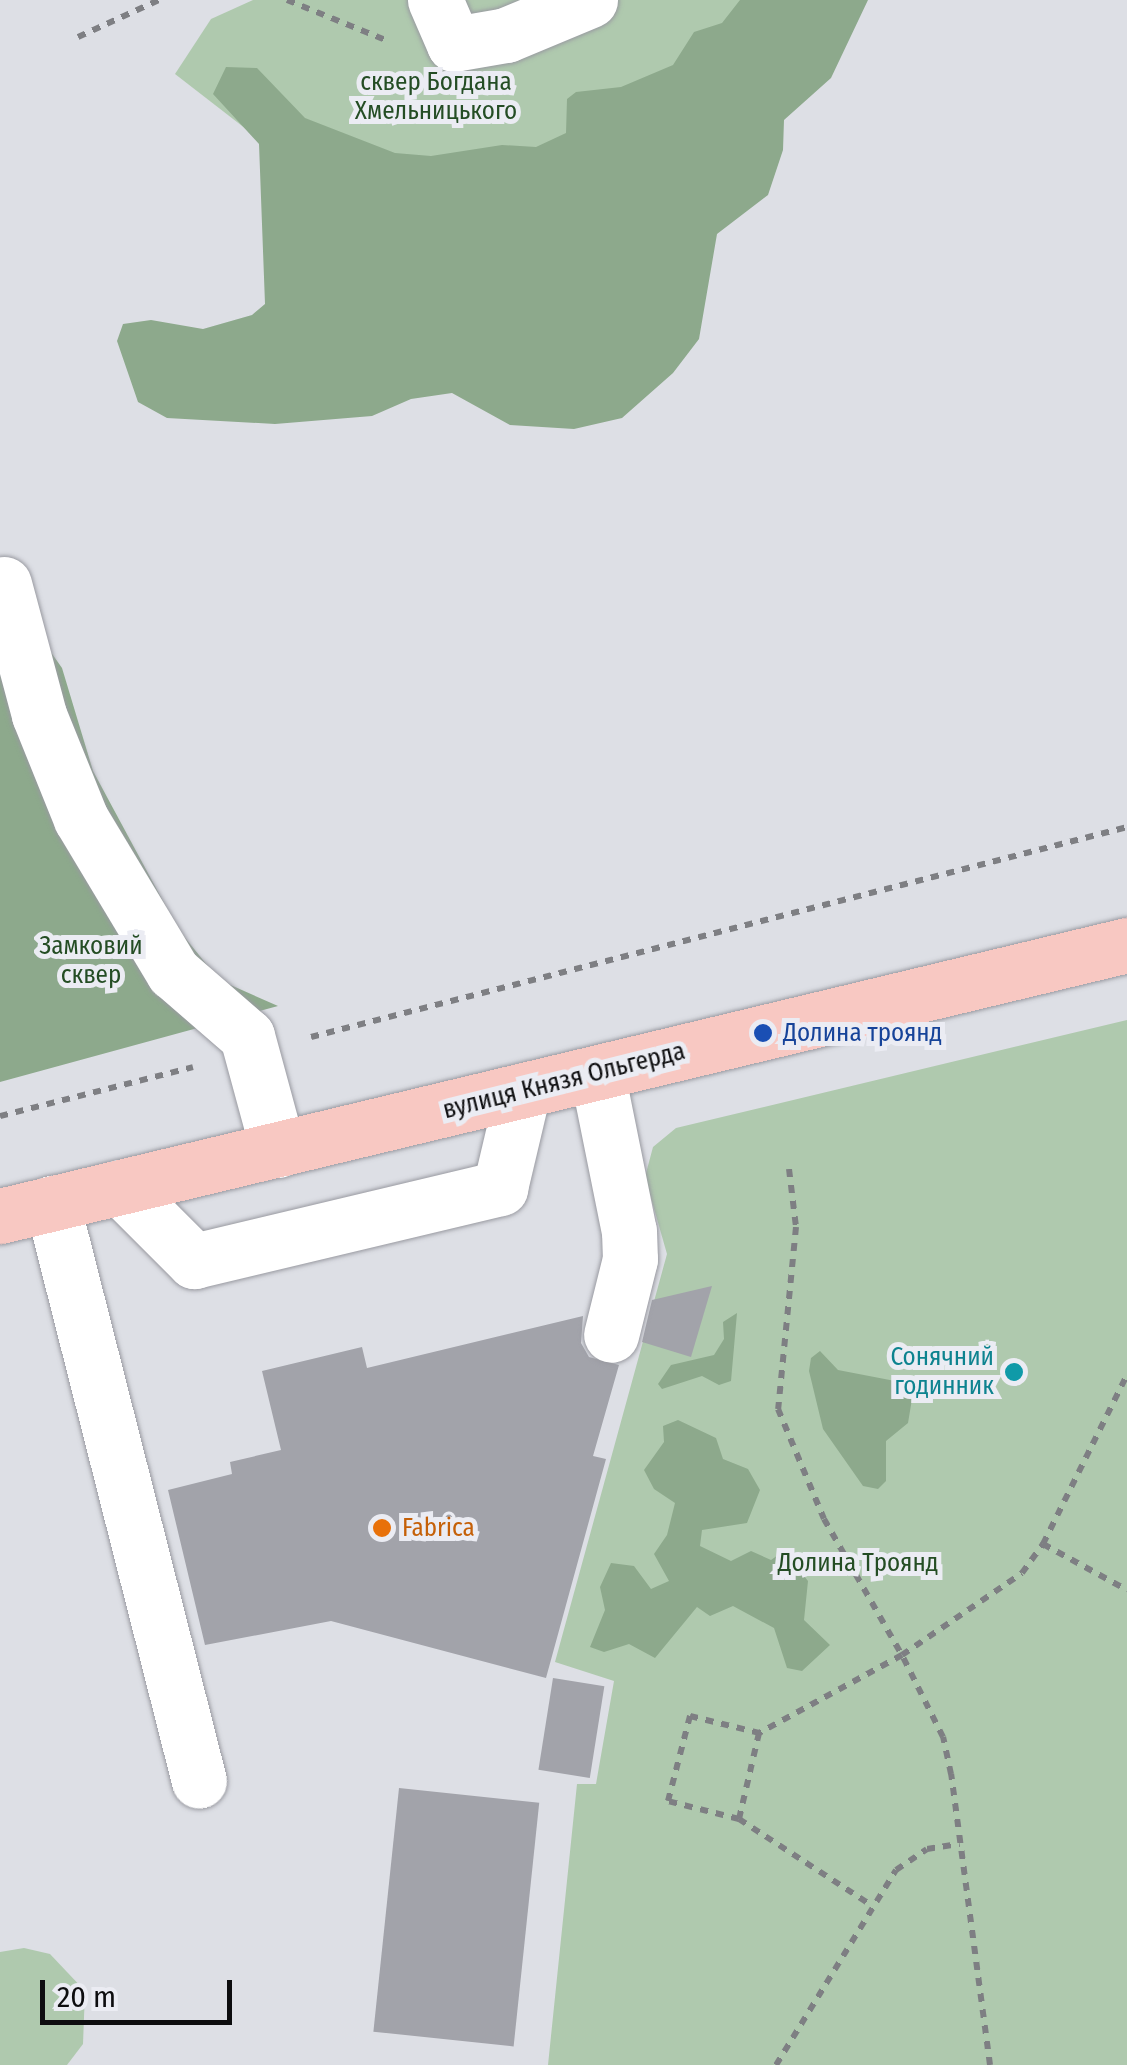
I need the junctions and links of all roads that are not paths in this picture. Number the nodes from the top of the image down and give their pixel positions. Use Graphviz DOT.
graph roads {
  1 [pos="590,0"];
  2 [pos="445,22"];
  3 [pos="4,584"];
  4 [pos="1127,944"];
  5 [pos="598,1074"];
  6 [pos="524,1091"];
  7 [pos="278,1150"];
  8 [pos="120,1187"];
  9 [pos="15,1215"];
  10 [pos="611,1335"];
  11 [pos="199,1781"];
  1 -- 2 [label="street"];
  3 -- 7 [label="street"];
  4 -- 5 [label="main road, вулиця Князя Ольгерда"];
  5 -- 6 [label="main road, вулиця Князя Ольгерда"];
  5 -- 10 [label="street"];
  6 -- 7 [label="main road, вулиця Князя Ольгерда"];
  6 -- 8 [label="street"];
  7 -- 8 [label="main road, вулиця Князя Ольгерда"];
  8 -- 9 [label="main road, вулиця Князя Ольгерда"];
  9 -- 11 [label="street"];
}
